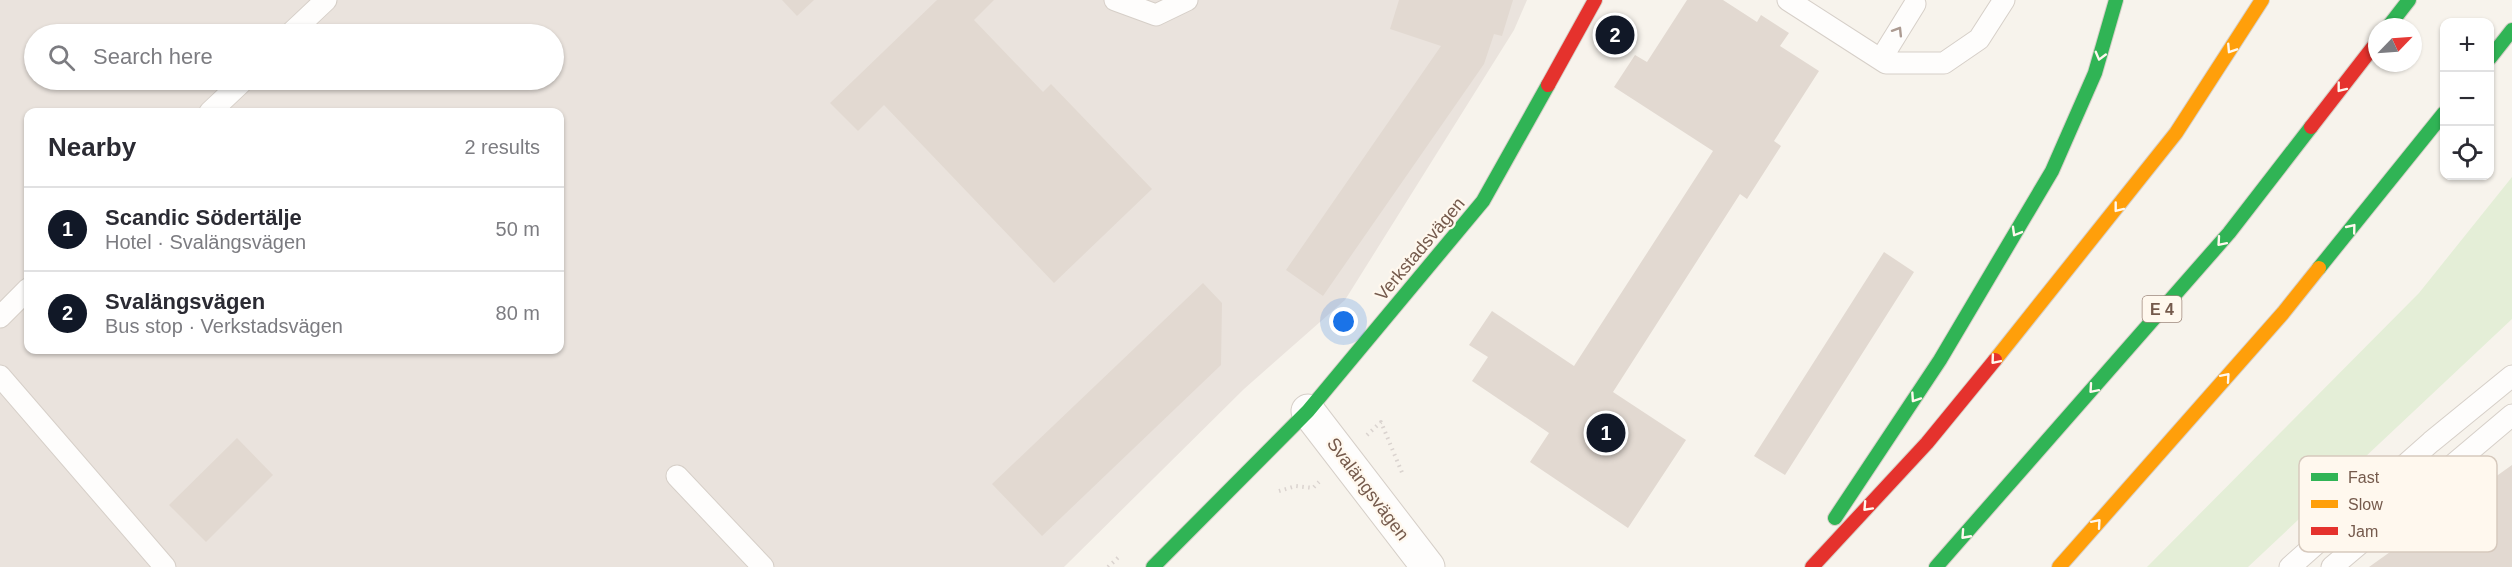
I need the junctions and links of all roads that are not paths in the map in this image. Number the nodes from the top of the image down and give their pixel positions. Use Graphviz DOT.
graph roads {
  1 [pos="326,0"];
  2 [pos="1115,0"];
  3 [pos="1186,0"];
  4 [pos="1595,0"];
  5 [pos="1788,0"];
  6 [pos="2004,0"];
  7 [pos="2116,0"];
  8 [pos="2262,0"];
  9 [pos="2409,0"];
  10 [pos="1915,4"];
  11 [pos="2395,18"];
  12 [pos="301,24"];
  13 [pos="2512,30"];
  14 [pos="2494,53"];
  15 [pos="2368,54"];
  16 [pos="1881,59"];
  17 [pos="233,90"];
  18 [pos="214,108"];
  19 [pos="2440,119"];
  20 [pos="24,293"];
  21 [pos="0,317"];
  22 [pos="0,376"];
  23 [pos="2512,376"];
  24 [pos="1308,411"];
  25 [pos="2512,415"];
  26 [pos="2415,456"];
  27 [pos="2463,456"];
  28 [pos="677,476"];
  29 [pos="2307,552"];
  30 [pos="2350,552"];
  31 [pos="165,567"];
  32 [pos="763,567"];
  33 [pos="1153,567"];
  34 [pos="1428,567"];
  35 [pos="1803,567"];
  36 [pos="1812,567"];
  37 [pos="1936,567"];
  38 [pos="2059,567"];
  39 [pos="2290,567"];
  40 [pos="2332,567"];
  1 -- 12 [label="lane"];
  2 -- 3 [label="lane"];
  4 -- 24 [label="main road, Verkstadsvägen"];
  5 -- 16 [label="lane"];
  6 -- 16 [label="lane"];
  7 -- 35 [label="main road, one-way"];
  8 -- 36 [label="main road, one-way"];
  9 -- 11 [label="main road"];
  16 -- 10 [label="lane, one-way"];
  13 -- 14 [label="main road"];
  15 -- 37 [label="main road, E 4, one-way"];
  17 -- 18 [label="lane"];
  38 -- 19 [label="main road, one-way"];
  20 -- 21 [label="lane"];
  22 -- 31 [label="lane"];
  23 -- 26 [label="lane"];
  24 -- 33 [label="main road, Verkstadsvägen"];
  24 -- 34 [label="street, Svalängsvägen"];
  25 -- 27 [label="lane"];
  28 -- 32 [label="lane"];
  29 -- 39 [label="lane"];
  30 -- 40 [label="lane"];
}
